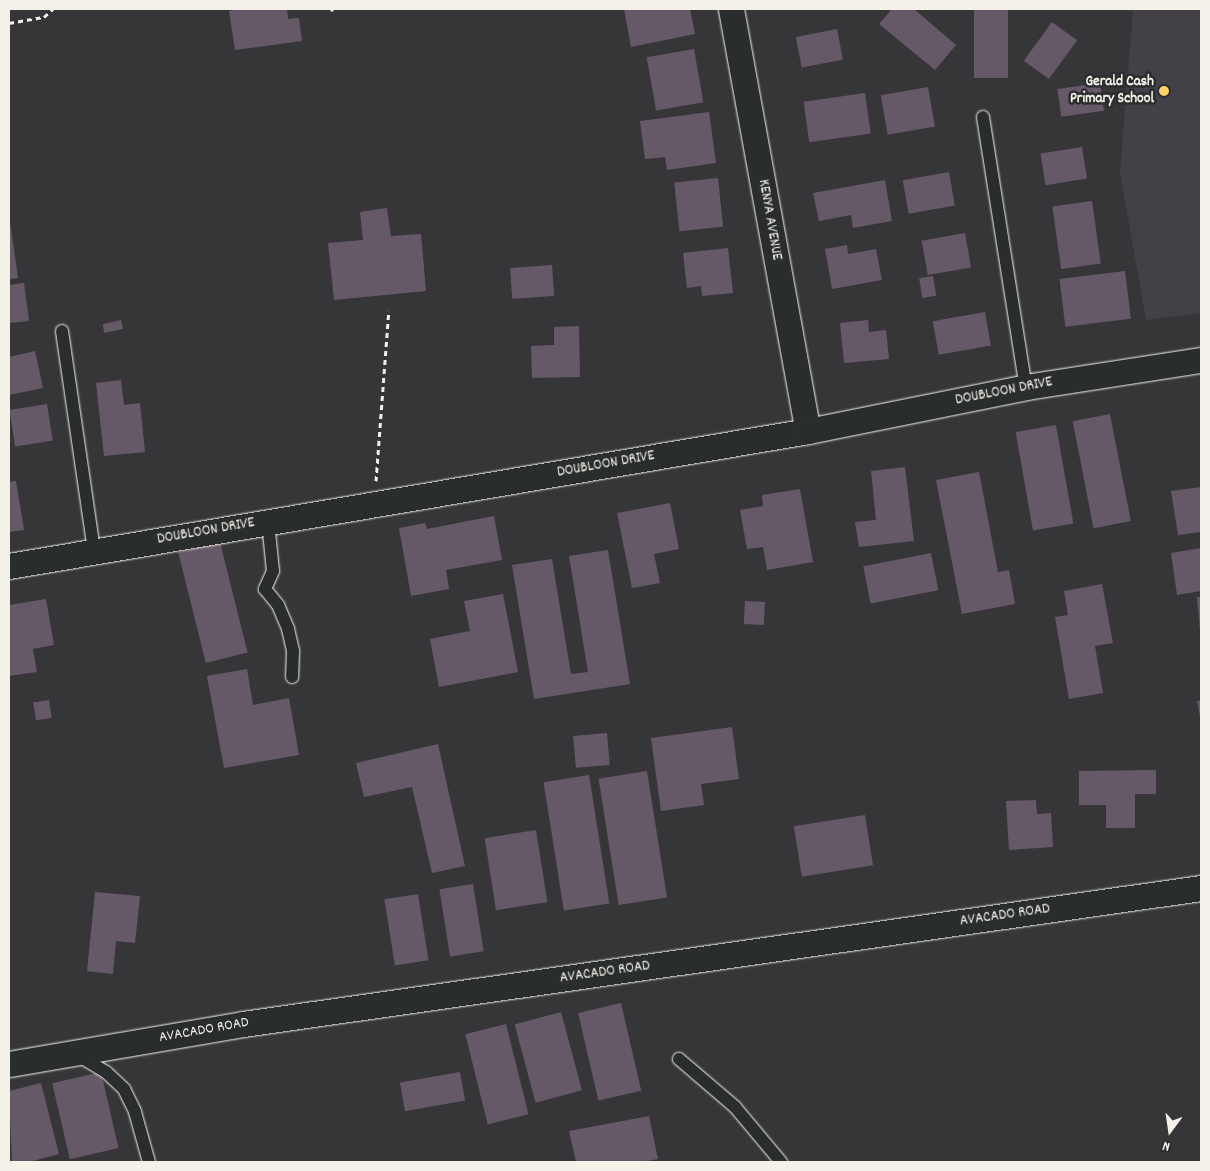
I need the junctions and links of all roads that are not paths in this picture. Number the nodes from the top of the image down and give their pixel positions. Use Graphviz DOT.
graph roads {
  1 [pos="731,9"];
  2 [pos="982,116"];
  3 [pos="62,331"];
  4 [pos="1201,360"];
  5 [pos="1026,387"];
  6 [pos="808,431"];
  7 [pos="268,522"];
  8 [pos="94,551"];
  9 [pos="9,566"];
  10 [pos="292,678"];
  11 [pos="1201,888"];
  12 [pos="76,1053"];
  13 [pos="679,1059"];
  14 [pos="9,1064"];
  15 [pos="149,1162"];
  16 [pos="781,1162"];
  1 -- 6 [label="street, KENYA AVENUE"];
  2 -- 5 [label="lane"];
  3 -- 8 [label="lane"];
  4 -- 5 [label="street, DOUBLOON DRIVE"];
  5 -- 6 [label="street, DOUBLOON DRIVE"];
  6 -- 7 [label="street, DOUBLOON DRIVE"];
  7 -- 8 [label="street, DOUBLOON DRIVE"];
  7 -- 10 [label="lane"];
  8 -- 9 [label="street, DOUBLOON DRIVE"];
  11 -- 12 [label="street, AVACADO ROAD"];
  12 -- 14 [label="street, AVACADO ROAD"];
  12 -- 15 [label="lane"];
  13 -- 16 [label="lane"];
}
